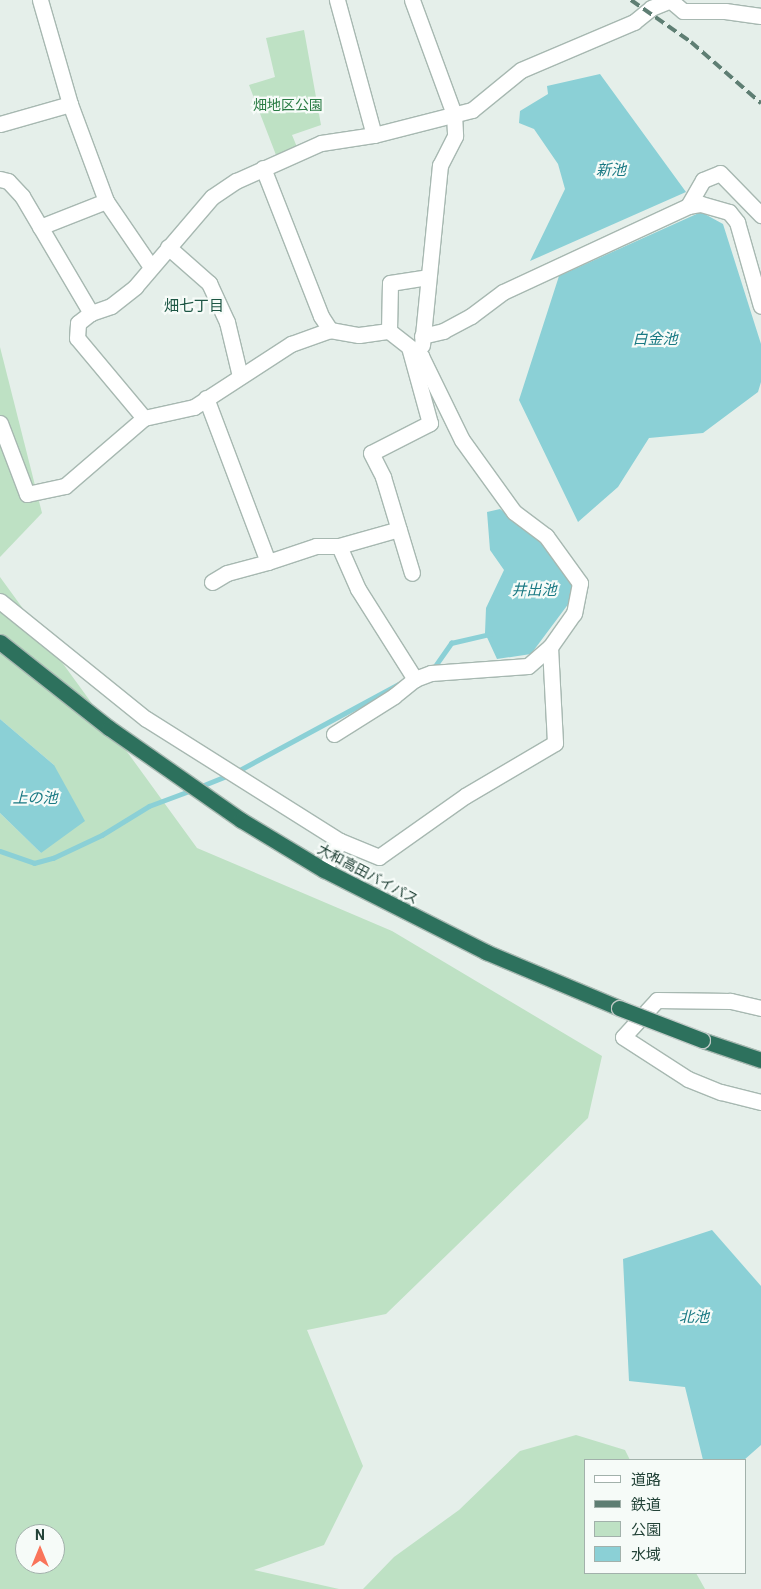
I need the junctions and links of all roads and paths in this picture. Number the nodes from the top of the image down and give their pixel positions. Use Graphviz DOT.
graph roads {
  1 [pos="40,0"];
  2 [pos="337,0"];
  3 [pos="412,0"];
  4 [pos="671,0"];
  5 [pos="761,16"];
  6 [pos="70,104"];
  7 [pos="454,114"];
  8 [pos="0,124"];
  9 [pos="374,135"];
  10 [pos="264,168"];
  11 [pos="0,179"];
  12 [pos="106,201"];
  13 [pos="688,206"];
  14 [pos="761,214"];
  15 [pos="40,227"];
  16 [pos="168,247"];
  17 [pos="151,267"];
  18 [pos="428,277"];
  19 [pos="761,306"];
  20 [pos="91,313"];
  21 [pos="330,330"];
  22 [pos="389,331"];
  23 [pos="422,336"];
  24 [pos="409,347"];
  25 [pos="422,356"];
  26 [pos="240,376"];
  27 [pos="206,398"];
  28 [pos="144,418"];
  29 [pos="0,423"];
  30 [pos="399,529"];
  31 [pos="339,546"];
  32 [pos="268,562"];
  33 [pos="412,573"];
  34 [pos="212,582"];
  35 [pos="0,601"];
  36 [pos="0,642"];
  37 [pos="550,647"];
  38 [pos="415,679"];
  39 [pos="334,734"];
  40 [pos="340,841"];
  41 [pos="324,870"];
  42 [pos="761,1008"];
  43 [pos="761,1060"];
  44 [pos="761,1102"];
  1 -- 6 [label="street"];
  2 -- 9 [label="street"];
  3 -- 7 [label="street"];
  4 -- 5 [label="street"];
  4 -- 7 [label="street"];
  6 -- 8 [label="street"];
  6 -- 12 [label="street"];
  7 -- 9 [label="street"];
  7 -- 18 [label="street"];
  9 -- 10 [label="street"];
  10 -- 16 [label="street"];
  10 -- 21 [label="street"];
  11 -- 15 [label="street"];
  12 -- 15 [label="street"];
  12 -- 17 [label="street"];
  13 -- 14 [label="street"];
  13 -- 19 [label="street"];
  13 -- 23 [label="street"];
  15 -- 20 [label="street"];
  16 -- 17 [label="street"];
  16 -- 26 [label="street"];
  17 -- 20 [label="street"];
  18 -- 22 [label="street"];
  18 -- 23 [label="street"];
  20 -- 28 [label="street"];
  21 -- 22 [label="street"];
  21 -- 26 [label="street"];
  22 -- 24 [label="street"];
  23 -- 25 [label="street"];
  24 -- 25 [label="street"];
  24 -- 30 [label="street"];
  25 -- 37 [label="street"];
  26 -- 27 [label="street"];
  27 -- 28 [label="street"];
  27 -- 32 [label="street"];
  28 -- 29 [label="street"];
  30 -- 31 [label="street"];
  30 -- 33 [label="street"];
  31 -- 32 [label="street"];
  31 -- 38 [label="street"];
  32 -- 34 [label="street"];
  35 -- 40 [label="street"];
  36 -- 41 [label="highway, 大和高田バイパス"];
  37 -- 38 [label="street"];
  37 -- 40 [label="street"];
  38 -- 39 [label="street"];
  40 -- 41 [label="street"];
  41 -- 43 [label="highway, 大和高田バイパス, bridge"];
  42 -- 44 [label="street"];
}
